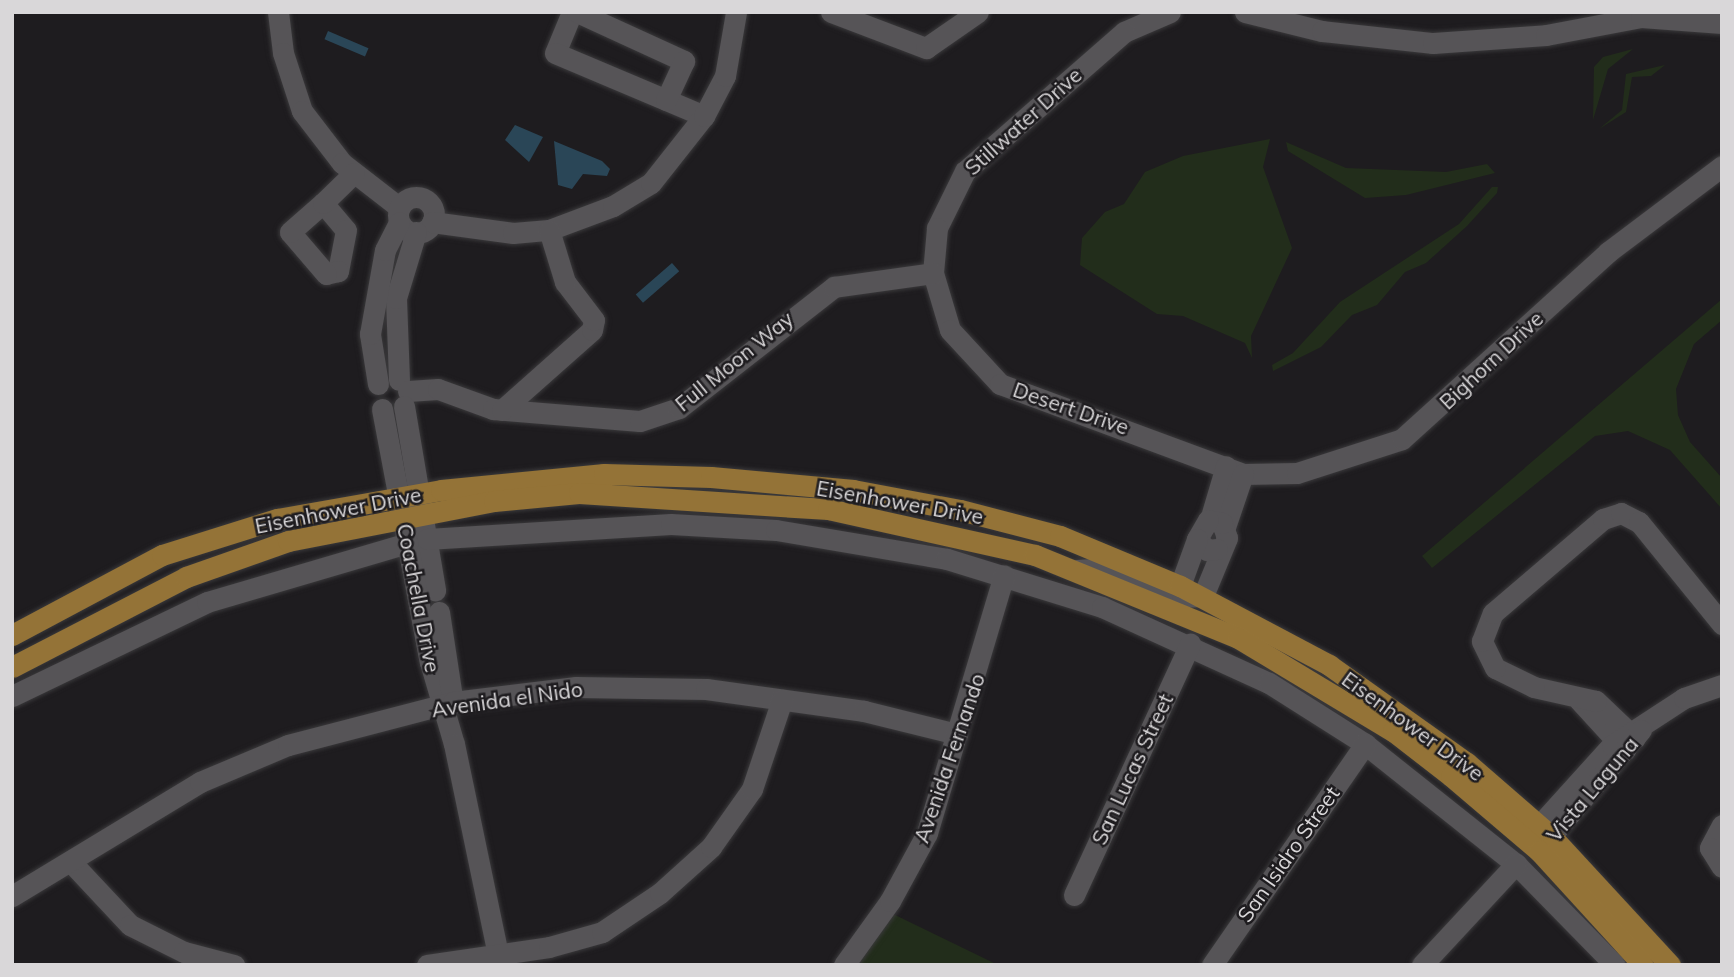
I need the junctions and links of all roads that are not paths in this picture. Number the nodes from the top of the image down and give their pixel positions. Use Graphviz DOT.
graph roads {
  1 [pos="278,12"];
  2 [pos="575,12"];
  3 [pos="736,12"];
  4 [pos="831,12"];
  5 [pos="978,12"];
  6 [pos="1170,12"];
  7 [pos="1245,12"];
  8 [pos="852,17"];
  9 [pos="1722,23"];
  10 [pos="666,100"];
  11 [pos="704,117"];
  12 [pos="1722,166"];
  13 [pos="355,173"];
  14 [pos="323,202"];
  15 [pos="412,221"];
  16 [pos="549,230"];
  17 [pos="933,273"];
  18 [pos="394,394"];
  19 [pos="502,410"];
  20 [pos="1235,470"];
  21 [pos="420,493"];
  22 [pos="399,497"];
  23 [pos="413,517"];
  24 [pos="1218,523"];
  25 [pos="1197,539"];
  26 [pos="417,541"];
  27 [pos="1217,549"];
  28 [pos="1077,570"];
  29 [pos="1004,575"];
  30 [pos="1180,586"];
  31 [pos="435,590"];
  32 [pos="1203,596"];
  33 [pos="439,612"];
  34 [pos="1722,625"];
  35 [pos="12,635"];
  36 [pos="1190,644"];
  37 [pos="12,667"];
  38 [pos="1722,685"];
  39 [pos="12,696"];
  40 [pos="782,700"];
  41 [pos="448,703"];
  42 [pos="957,734"];
  43 [pos="1631,738"];
  44 [pos="1364,744"];
  45 [pos="1722,824"];
  46 [pos="1539,838"];
  47 [pos="71,862"];
  48 [pos="1516,864"];
  49 [pos="1722,866"];
  50 [pos="1074,895"];
  51 [pos="12,896"];
  52 [pos="499,959"];
  53 [pos="234,965"];
  54 [pos="427,965"];
  55 [pos="844,965"];
  56 [pos="1212,965"];
  57 [pos="1423,965"];
  58 [pos="1615,965"];
  59 [pos="1643,965"];
  60 [pos="1670,965"];
  1 -- 13 [label="street"];
  2 -- 10 [label="street"];
  2 -- 10 [label="street"];
  3 -- 11 [label="street"];
  4 -- 8 [label="street"];
  5 -- 8 [label="street"];
  6 -- 17 [label="street, Stillwater Drive"];
  7 -- 9 [label="street"];
  10 -- 11 [label="street"];
  11 -- 16 [label="street"];
  12 -- 20 [label="street, Bighorn Drive"];
  13 -- 14 [label="street"];
  13 -- 15 [label="street"];
  15 -- 16 [label="street"];
  15 -- 18 [label="street, Coachella Drive"];
  16 -- 19 [label="street"];
  17 -- 19 [label="street, Full Moon Way"];
  17 -- 20 [label="street, Desert Drive"];
  18 -- 19 [label="street, Full Moon Way"];
  18 -- 21 [label="street, Coachella Drive"];
  18 -- 22 [label="street, Coachella Drive"];
  20 -- 24 [label="street"];
  21 -- 22 [label="main road, Eisenhower Drive"];
  21 -- 23 [label="street, Coachella Drive"];
  21 -- 30 [label="main road, Eisenhower Drive"];
  22 -- 23 [label="street, Coachella Drive"];
  22 -- 35 [label="main road, Eisenhower Drive"];
  23 -- 26 [label="street, Coachella Drive"];
  23 -- 28 [label="main road, Eisenhower Drive"];
  23 -- 37 [label="main road, Eisenhower Drive"];
  24 -- 25 [label="street"];
  24 -- 27 [label="street"];
  25 -- 27 [label="street"];
  25 -- 30 [label="street"];
  26 -- 29 [label="street, Eisenhower Drive"];
  26 -- 31 [label="street, Coachella Drive"];
  26 -- 39 [label="street, Eisenhower Drive"];
  26 -- 41 [label="street, Coachella Drive"];
  27 -- 32 [label="street"];
  28 -- 32 [label="street"];
  28 -- 46 [label="main road, Eisenhower Drive"];
  29 -- 36 [label="street, Eisenhower Drive"];
  29 -- 42 [label="street, Avenida Fernando"];
  30 -- 32 [label="main road, Eisenhower Drive"];
  32 -- 46 [label="main road, Eisenhower Drive"];
  33 -- 41 [label="street, Coachella Drive"];
  34 -- 43 [label="street"];
  36 -- 44 [label="street, Eisenhower Drive"];
  36 -- 50 [label="street, San Lucas Street"];
  38 -- 43 [label="street, Vista Laguna"];
  40 -- 41 [label="street, Avenida el Nido"];
  40 -- 42 [label="street, Avenida el Nido"];
  40 -- 52 [label="street"];
  41 -- 47 [label="street, Avenida el Nido"];
  41 -- 52 [label="street, Coachella Drive"];
  42 -- 55 [label="street, Avenida Fernando"];
  43 -- 46 [label="street, Vista Laguna"];
  44 -- 48 [label="street, Eisenhower Drive"];
  44 -- 56 [label="street, San Isidro Street"];
  45 -- 49 [label="street"];
  46 -- 59 [label="main road, Eisenhower Drive"];
  46 -- 60 [label="main road, Eisenhower Drive"];
  47 -- 51 [label="street, Avenida el Nido"];
  47 -- 53 [label="street"];
  48 -- 57 [label="street"];
  48 -- 58 [label="street, Eisenhower Drive"];
  52 -- 54 [label="street"];
}
